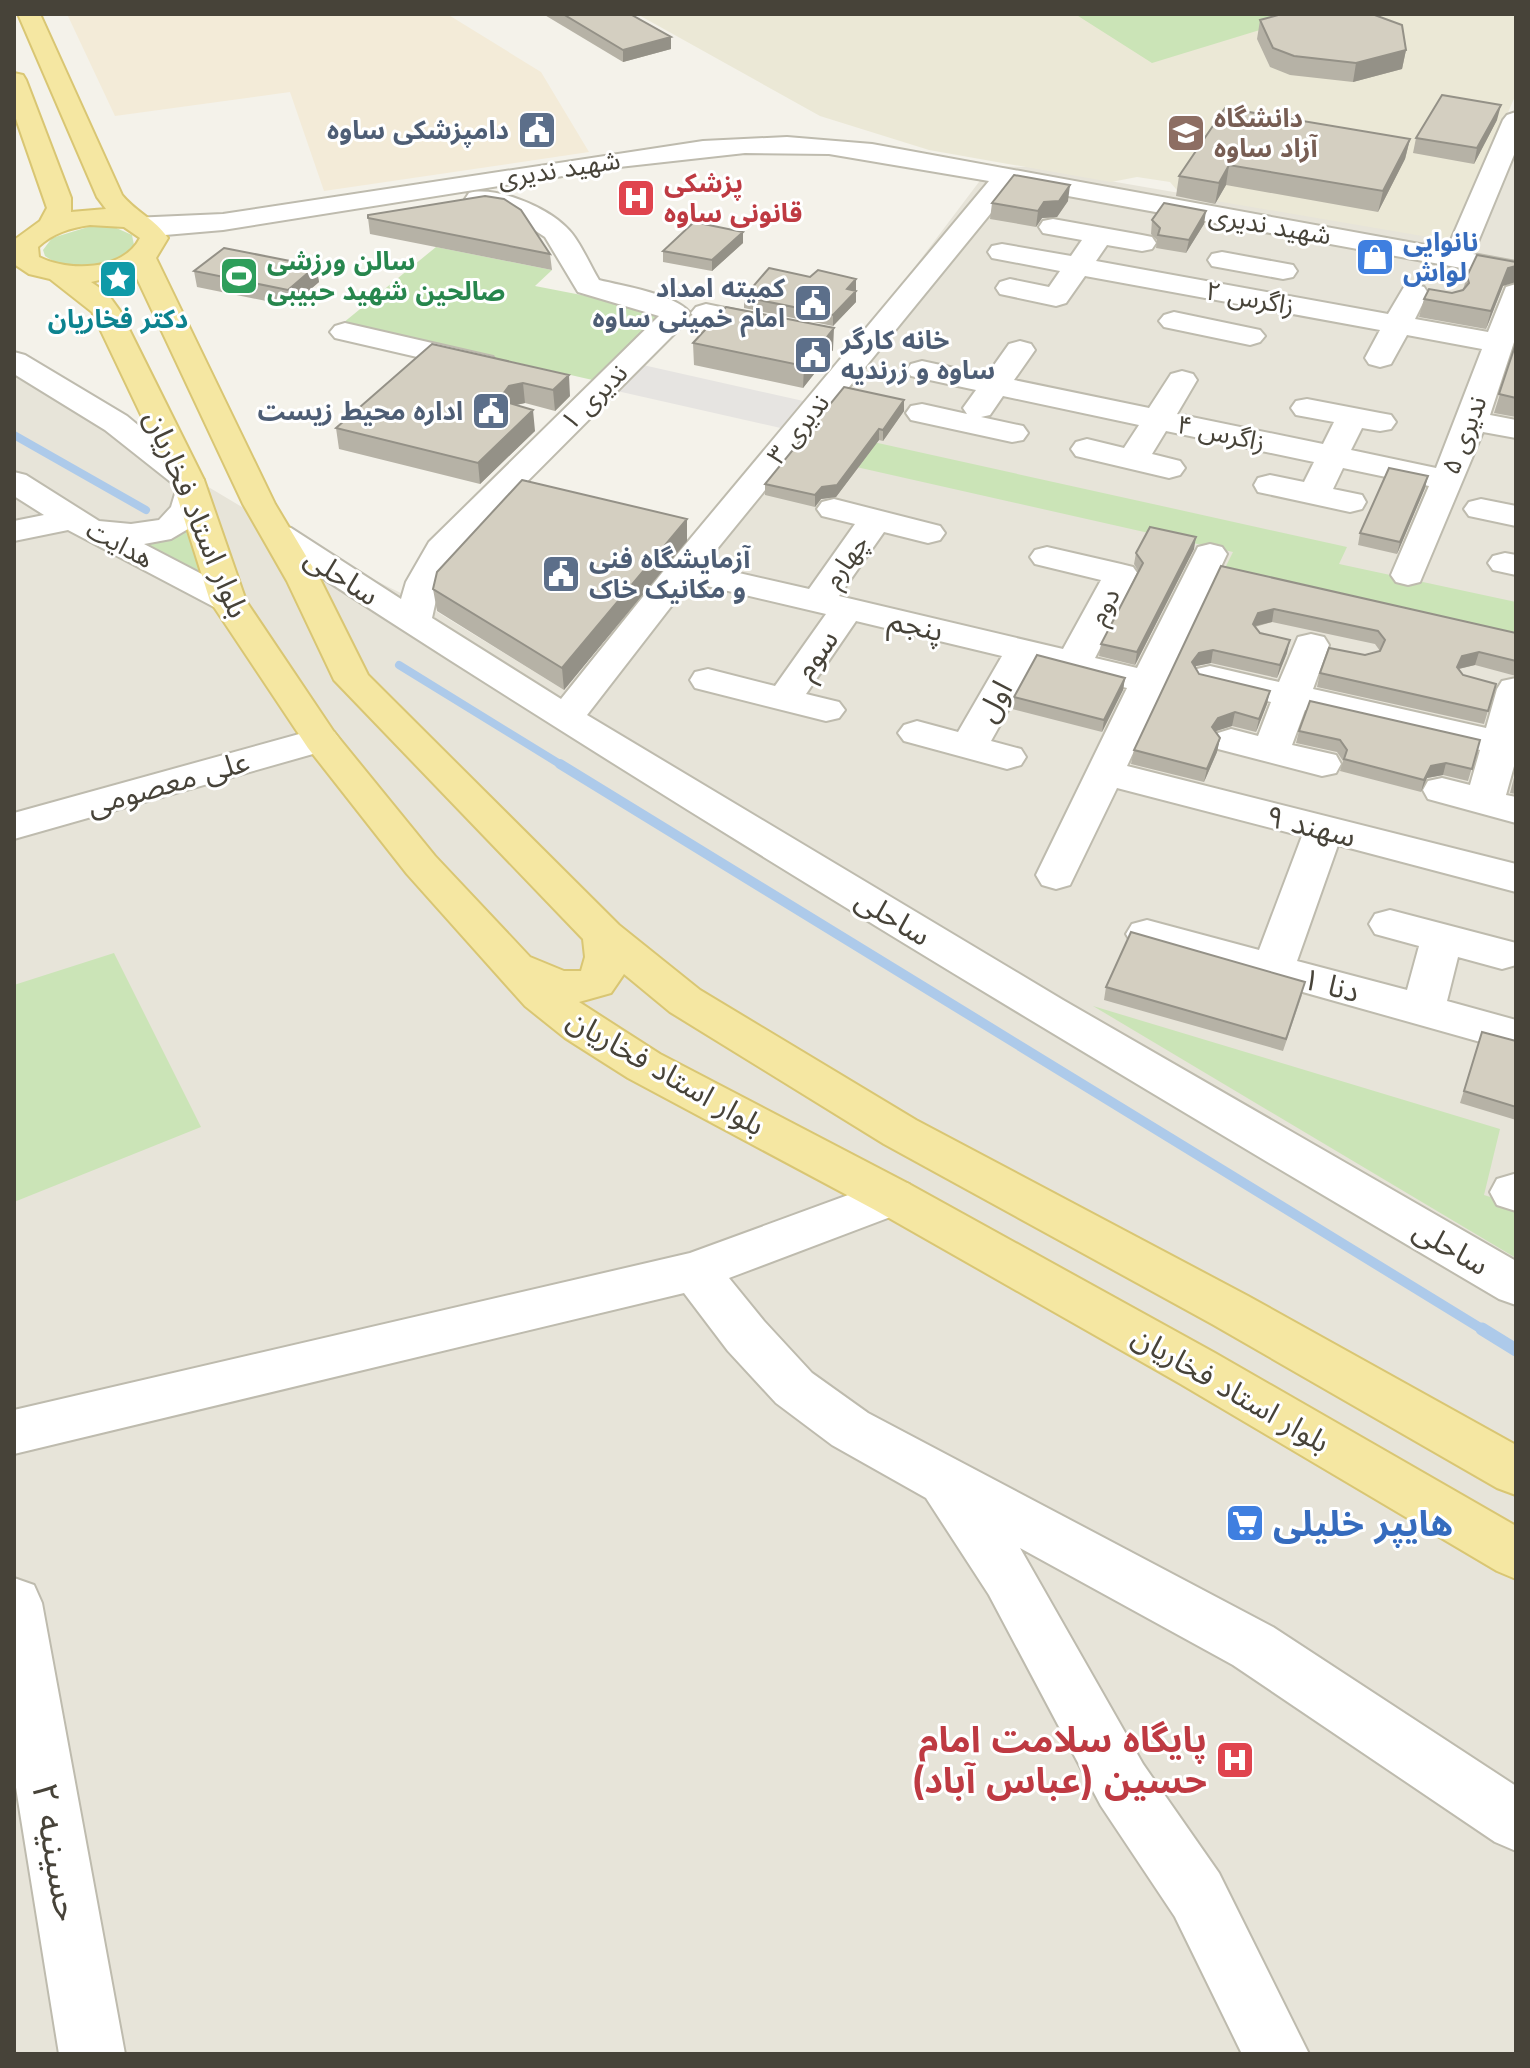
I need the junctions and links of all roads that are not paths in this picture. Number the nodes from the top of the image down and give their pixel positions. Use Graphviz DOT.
graph roads {
  1 [pos="29,14"];
  2 [pos="14,80"];
  3 [pos="1516,120"];
  4 [pos="992,174"];
  5 [pos="558,186"];
  6 [pos="478,199"];
  7 [pos="51,226"];
  8 [pos="1053,227"];
  9 [pos="556,232"];
  10 [pos="1100,235"];
  11 [pos="139,239"];
  12 [pos="1142,243"];
  13 [pos="1002,252"];
  14 [pos="1457,259"];
  15 [pos="1222,260"];
  16 [pos="1078,266"];
  17 [pos="1253,266"];
  18 [pos="1516,270"];
  19 [pos="1283,271"];
  20 [pos="61,274"];
  21 [pos="1010,288"];
  22 [pos="1414,293"];
  23 [pos="1516,293"];
  24 [pos="1236,296"];
  25 [pos="159,297"];
  26 [pos="1056,297"];
  27 [pos="1088,304"];
  28 [pos="103,306"];
  29 [pos="706,313"];
  30 [pos="1174,321"];
  31 [pos="1397,325"];
  32 [pos="1216,329"];
  33 [pos="345,332"];
  34 [pos="812,334"];
  35 [pos="1250,336"];
  36 [pos="1498,343"];
  37 [pos="1021,350"];
  38 [pos="1349,352"];
  39 [pos="1380,358"];
  40 [pos="14,361"];
  41 [pos="1411,363"];
  42 [pos="513,370"];
  43 [pos="922,370"];
  44 [pos="1151,374"];
  45 [pos="1182,380"];
  46 [pos="995,385"];
  47 [pos="1214,386"];
  48 [pos="1307,408"];
  49 [pos="922,413"];
  50 [pos="535,418"];
  51 [pos="1157,420"];
  52 [pos="1472,421"];
  53 [pos="969,423"];
  54 [pos="565,426"];
  55 [pos="1516,429"];
  56 [pos="1012,433"];
  57 [pos="1087,449"];
  58 [pos="1333,457"];
  59 [pos="1133,459"];
  60 [pos="1169,468"];
  61 [pos="1447,480"];
  62 [pos="14,482"];
  63 [pos="190,485"];
  64 [pos="1270,485"];
  65 [pos="1314,494"];
  66 [pos="1350,502"];
  67 [pos="834,509"];
  68 [pos="1481,509"];
  69 [pos="1516,516"];
  70 [pos="875,520"];
  71 [pos="81,524"];
  72 [pos="14,531"];
  73 [pos="928,533"];
  74 [pos="279,535"];
  75 [pos="441,549"];
  76 [pos="1210,554"];
  77 [pos="1047,557"];
  78 [pos="317,560"];
  79 [pos="682,570"];
  80 [pos="1408,575"];
  81 [pos="228,601"];
  82 [pos="832,605"];
  83 [pos="405,617"];
  84 [pos="331,643"];
  85 [pos="1023,650"];
  86 [pos="1348,653"];
  87 [pos="1074,663"];
  88 [pos="1210,677"];
  89 [pos="708,680"];
  90 [pos="1150,683"];
  91 [pos="1506,687"];
  92 [pos="1293,695"];
  93 [pos="784,699"];
  94 [pos="826,710"];
  95 [pos="564,719"];
  96 [pos="917,733"];
  97 [pos="321,740"];
  98 [pos="1231,741"];
  99 [pos="1509,745"];
  100 [pos="969,747"];
  101 [pos="1271,751"];
  102 [pos="1007,757"];
  103 [pos="1322,764"];
  104 [pos="1106,773"];
  105 [pos="1442,790"];
  106 [pos="1500,806"];
  107 [pos="14,826"];
  108 [pos="1324,829"];
  109 [pos="1056,875"];
  110 [pos="1516,878"];
  111 [pos="1390,924"];
  112 [pos="1147,934"];
  113 [pos="604,935"];
  114 [pos="1442,939"];
  115 [pos="1502,954"];
  116 [pos="509,961"];
  117 [pos="1273,969"];
  118 [pos="1423,1010"];
  119 [pos="1516,1036"];
  120 [pos="892,1197"];
  121 [pos="695,1271"];
  122 [pos="1516,1285"];
  123 [pos="14,1432"];
  124 [pos="1516,1472"];
  125 [pos="943,1480"];
  126 [pos="1516,1554"];
  127 [pos="14,1603"];
  128 [pos="1516,1821"];
  129 [pos="92,2054"];
  130 [pos="1276,2054"];
  1 -- 11 [label="main road, بلوار استاد فخاریان"];
  2 -- 7 [label="main road"];
  3 -- 14 [label="street"];
  4 -- 5 [label="street, شهید ندیری"];
  4 -- 11 [label="street, شهید ندیری"];
  4 -- 14 [label="street, شهید ندیری"];
  4 -- 79 [label="street, ندیری ۳"];
  5 -- 6 [label="street, شهید ندیری"];
  5 -- 9 [label="street"];
  6 -- 9 [label="street, ندیری ۱"];
  6 -- 11 [label="street, شهید ندیری"];
  7 -- 11 [label="main road"];
  7 -- 20 [label="main road, بلوار استاد فخاریان"];
  8 -- 10 [label="street"];
  9 -- 54 [label="street, ندیری ۱"];
  10 -- 12 [label="street"];
  10 -- 16 [label="street"];
  11 -- 20 [label="main road"];
  11 -- 25 [label="main road, بلوار استاد فخاریان"];
  13 -- 16 [label="street, زاگرس ۲"];
  14 -- 18 [label="street, شهید ندیری"];
  15 -- 17 [label="street"];
  16 -- 24 [label="street, زاگرس ۲"];
  16 -- 26 [label="street"];
  17 -- 19 [label="street"];
  17 -- 24 [label="street"];
  20 -- 28 [label="main road, بلوار استاد فخاریان"];
  21 -- 26 [label="street"];
  22 -- 31 [label="street"];
  23 -- 36 [label="street, ندیری ۵"];
  24 -- 31 [label="street, زاگرس ۲"];
  24 -- 32 [label="street"];
  25 -- 28 [label="main road"];
  25 -- 74 [label="main road, بلوار استاد فخاریان"];
  26 -- 27 [label="street"];
  28 -- 63 [label="main road, بلوار استاد فخاریان"];
  29 -- 34 [label="street"];
  30 -- 32 [label="street"];
  31 -- 36 [label="street, زاگرس ۲"];
  31 -- 39 [label="street"];
  32 -- 35 [label="street"];
  33 -- 42 [label="street"];
  36 -- 52 [label="street, ندیری ۵"];
  37 -- 46 [label="street"];
  38 -- 39 [label="street"];
  39 -- 41 [label="street"];
  40 -- 63 [label="street"];
  43 -- 46 [label="street, زاگرس ۴"];
  44 -- 45 [label="street"];
  45 -- 47 [label="street"];
  45 -- 51 [label="street"];
  46 -- 51 [label="street, زاگرس ۴"];
  46 -- 53 [label="street"];
  48 -- 58 [label="street"];
  49 -- 53 [label="street"];
  50 -- 54 [label="street"];
  51 -- 58 [label="street, زاگرس ۴"];
  51 -- 59 [label="street"];
  52 -- 55 [label="street"];
  52 -- 61 [label="street, ندیری ۵"];
  53 -- 56 [label="street"];
  54 -- 75 [label="street, ندیری ۱"];
  57 -- 59 [label="street"];
  58 -- 61 [label="street, زاگرس ۴"];
  58 -- 65 [label="street"];
  59 -- 60 [label="street"];
  61 -- 80 [label="street, ندیری ۵"];
  62 -- 71 [label="street, هدایت"];
  63 -- 71 [label="street"];
  63 -- 81 [label="main road, بلوار استاد فخاریان"];
  64 -- 65 [label="street"];
  65 -- 66 [label="street"];
  67 -- 70 [label="street"];
  68 -- 69 [label="street"];
  70 -- 73 [label="street"];
  70 -- 82 [label="street, چهارم"];
  71 -- 72 [label="street"];
  71 -- 81 [label="street, هدایت"];
  74 -- 78 [label="street, ساحلی"];
  74 -- 84 [label="main road, بلوار استاد فخاریان"];
  75 -- 78 [label="street"];
  75 -- 83 [label="street"];
  76 -- 90 [label="street"];
  77 -- 87 [label="street, دوم"];
  78 -- 83 [label="street, ساحلی"];
  79 -- 82 [label="street, پنجم"];
  79 -- 95 [label="street, ندیری ۳"];
  81 -- 97 [label="main road, بلوار استاد فخاریان"];
  82 -- 85 [label="street, پنجم"];
  82 -- 93 [label="street, سوم"];
  83 -- 84 [label="street"];
  83 -- 95 [label="street, ساحلی"];
  84 -- 113 [label="main road, بلوار استاد فخاریان"];
  85 -- 87 [label="street, پنجم"];
  85 -- 100 [label="street, اول"];
  86 -- 92 [label="street"];
  87 -- 90 [label="street, پنجم"];
  88 -- 92 [label="street"];
  89 -- 93 [label="street"];
  90 -- 104 [label="street"];
  91 -- 99 [label="street"];
  92 -- 99 [label="street"];
  92 -- 101 [label="street"];
  93 -- 94 [label="street"];
  95 -- 122 [label="street, ساحلی"];
  96 -- 100 [label="street, اول"];
  97 -- 107 [label="street, علی معصومی"];
  97 -- 116 [label="main road, بلوار استاد فخاریان"];
  98 -- 101 [label="street"];
  99 -- 106 [label="street"];
  100 -- 102 [label="street"];
  101 -- 103 [label="street"];
  104 -- 108 [label="street, سهند ۹"];
  104 -- 109 [label="street"];
  105 -- 106 [label="street"];
  108 -- 110 [label="street, سهند ۹"];
  108 -- 117 [label="street"];
  111 -- 114 [label="street"];
  112 -- 117 [label="street, دنا ۱"];
  113 -- 116 [label="main road"];
  113 -- 124 [label="main road, بلوار استاد فخاریان"];
  114 -- 115 [label="street"];
  114 -- 118 [label="street"];
  116 -- 120 [label="main road, بلوار استاد فخاریان"];
  117 -- 118 [label="street, دنا ۱"];
  118 -- 119 [label="street, دنا ۱"];
  120 -- 121 [label="street"];
  120 -- 126 [label="main road, بلوار استاد فخاریان"];
  121 -- 123 [label="street"];
  121 -- 125 [label="street"];
  125 -- 128 [label="street"];
  125 -- 130 [label="street"];
  127 -- 129 [label="street, حسینیه ۲"];
}
